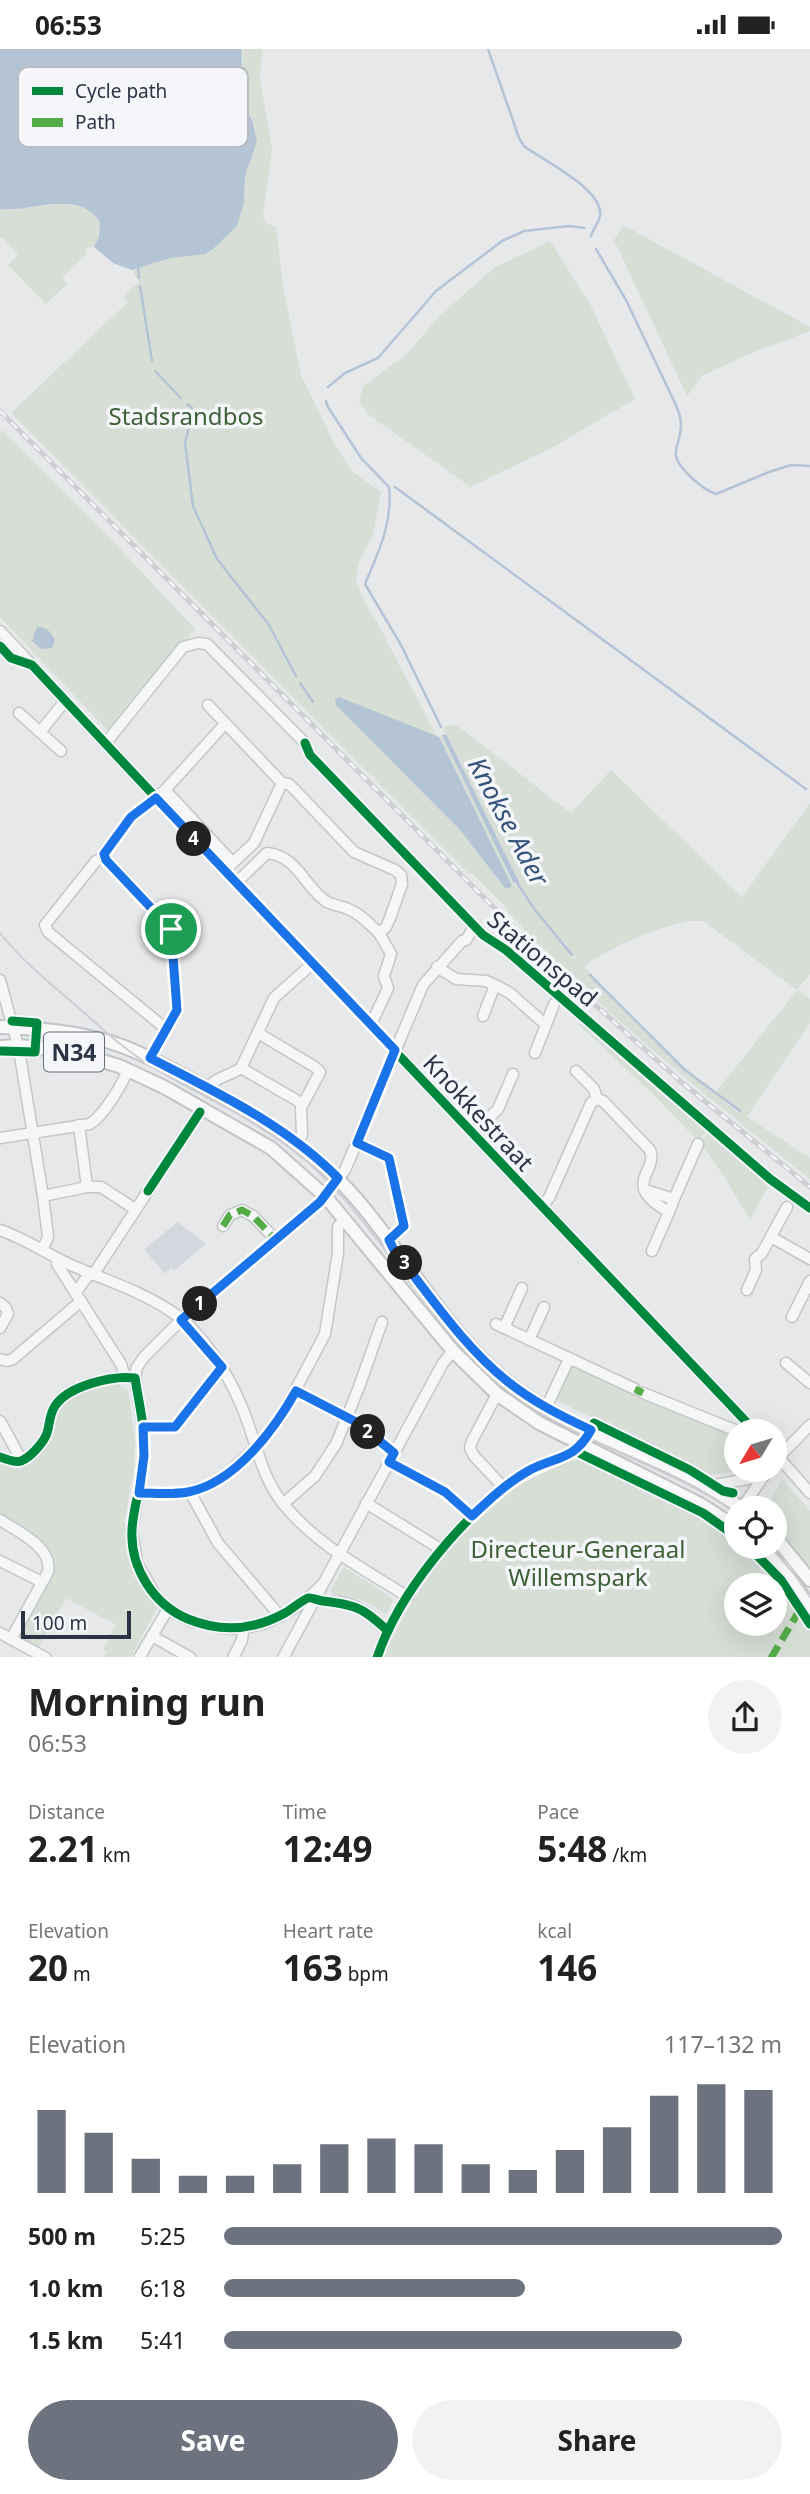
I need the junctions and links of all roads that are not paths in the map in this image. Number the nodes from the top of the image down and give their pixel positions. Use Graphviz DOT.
graph roads {
  1 [pos="0,631"];
  2 [pos="65,701"];
  3 [pos="208,705"];
  4 [pos="19,713"];
  5 [pos="224,725"];
  6 [pos="40,732"];
  7 [pos="304,743"];
  8 [pos="105,744"];
  9 [pos="61,751"];
  10 [pos="282,783"];
  11 [pos="165,790"];
  12 [pos="156,798"];
  13 [pos="254,843"];
  14 [pos="267,853"];
  15 [pos="104,857"];
  16 [pos="233,863"];
  17 [pos="225,871"];
  18 [pos="236,883"];
  19 [pos="472,930"];
  20 [pos="379,933"];
  21 [pos="313,963"];
  22 [pos="437,967"];
  23 [pos="0,980"];
  24 [pos="495,985"];
  25 [pos="554,1004"];
  26 [pos="483,1016"];
  27 [pos="369,1023"];
  28 [pos="545,1024"];
  29 [pos="7,1027"];
  30 [pos="166,1029"];
  31 [pos="258,1033"];
  32 [pos="19,1046"];
  33 [pos="0,1047"];
  34 [pos="395,1050"];
  35 [pos="535,1053"];
  36 [pos="150,1058"];
  37 [pos="240,1068"];
  38 [pos="128,1069"];
  39 [pos="576,1071"];
  40 [pos="513,1074"];
  41 [pos="208,1089"];
  42 [pos="597,1099"];
  43 [pos="303,1104"];
  44 [pos="79,1125"];
  45 [pos="32,1133"];
  46 [pos="473,1134"];
  47 [pos="0,1138"];
  48 [pos="297,1143"];
  49 [pos="357,1143"];
  50 [pos="698,1144"];
  51 [pos="338,1178"];
  52 [pos="87,1187"];
  53 [pos="645,1190"];
  54 [pos="148,1191"];
  55 [pos="43,1196"];
  56 [pos="325,1196"];
  57 [pos="674,1199"];
  58 [pos="541,1206"];
  59 [pos="787,1207"];
  60 [pos="135,1209"];
  61 [pos="669,1212"];
  62 [pos="344,1219"];
  63 [pos="222,1221"];
  64 [pos="0,1230"];
  65 [pos="771,1237"];
  66 [pos="275,1239"];
  67 [pos="389,1240"];
  68 [pos="43,1249"];
  69 [pos="652,1251"];
  70 [pos="58,1259"];
  71 [pos="810,1259"];
  72 [pos="92,1274"];
  73 [pos="810,1281"];
  74 [pos="522,1288"];
  75 [pos="747,1290"];
  76 [pos="78,1297"];
  77 [pos="0,1303"];
  78 [pos="544,1307"];
  79 [pos="792,1317"];
  80 [pos="181,1320"];
  81 [pos="382,1322"];
  82 [pos="0,1328"];
  83 [pos="529,1340"];
  84 [pos="453,1351"];
  85 [pos="0,1359"];
  86 [pos="569,1359"];
  87 [pos="786,1363"];
  88 [pos="222,1367"];
  89 [pos="130,1377"];
  90 [pos="810,1383"];
  91 [pos="296,1391"];
  92 [pos="497,1394"];
  93 [pos="546,1408"];
  94 [pos="346,1417"];
  95 [pos="741,1419"];
  96 [pos="0,1421"];
  97 [pos="810,1425"];
  98 [pos="724,1426"];
  99 [pos="143,1427"];
  100 [pos="591,1430"];
  101 [pos="582,1446"];
  102 [pos="788,1446"];
  103 [pos="255,1448"];
  104 [pos="0,1457"];
  105 [pos="392,1457"];
  106 [pos="22,1461"];
  107 [pos="788,1468"];
  108 [pos="727,1482"];
  109 [pos="709,1486"];
  110 [pos="504,1488"];
  111 [pos="809,1490"];
  112 [pos="190,1492"];
  113 [pos="139,1493"];
  114 [pos="724,1496"];
  115 [pos="366,1503"];
  116 [pos="283,1504"];
  117 [pos="472,1516"];
  118 [pos="724,1516"];
  119 [pos="0,1520"];
  120 [pos="442,1550"];
  121 [pos="787,1552"];
  122 [pos="340,1554"];
  123 [pos="774,1559"];
  124 [pos="0,1562"];
  125 [pos="810,1580"];
  126 [pos="43,1581"];
  127 [pos="408,1597"];
  128 [pos="312,1599"];
  129 [pos="810,1607"];
  130 [pos="168,1609"];
  131 [pos="279,1616"];
  132 [pos="244,1628"];
  133 [pos="388,1631"];
  134 [pos="0,1633"];
  135 [pos="152,1636"];
  136 [pos="11,1639"];
  137 [pos="46,1657"];
  138 [pos="139,1657"];
  139 [pos="191,1657"];
  140 [pos="233,1657"];
  141 [pos="284,1657"];
  142 [pos="377,1657"];
  1 -- 2 [label="street, Knokkestraat"];
  2 -- 6 [label="street"];
  2 -- 8 [label="street, Knokkestraat"];
  3 -- 5 [label="street"];
  4 -- 6 [label="street"];
  5 -- 10 [label="street"];
  5 -- 11 [label="street"];
  6 -- 9 [label="street"];
  7 -- 8 [label="street"];
  8 -- 12 [label="street, Knokkestraat"];
  10 -- 13 [label="street"];
  10 -- 20 [label="street"];
  11 -- 12 [label="street"];
  11 -- 16 [label="street"];
  12 -- 15 [label="street"];
  12 -- 17 [label="street, Knokkestraat"];
  13 -- 14 [label="street"];
  13 -- 16 [label="street"];
  14 -- 18 [label="street"];
  14 -- 20 [label="street"];
  15 -- 30 [label="street"];
  15 -- 30 [label="street"];
  16 -- 17 [label="street"];
  17 -- 18 [label="street, Knokkestraat"];
  18 -- 21 [label="street, Knokkestraat"];
  19 -- 22 [label="street"];
  20 -- 27 [label="street"];
  21 -- 27 [label="street, Knokkestraat"];
  21 -- 31 [label="street"];
  22 -- 24 [label="street"];
  22 -- 34 [label="street"];
  23 -- 29 [label="street"];
  24 -- 26 [label="street"];
  24 -- 28 [label="street"];
  25 -- 28 [label="street"];
  27 -- 34 [label="street, Knokkestraat"];
  28 -- 35 [label="street"];
  29 -- 32 [label="street"];
  29 -- 36 [label="main road, N34"];
  30 -- 36 [label="street"];
  31 -- 37 [label="street"];
  31 -- 43 [label="street"];
  32 -- 33 [label="main road, N34"];
  32 -- 38 [label="main road, N34"];
  32 -- 45 [label="street"];
  34 -- 46 [label="street, Knokkestraat"];
  34 -- 49 [label="street"];
  36 -- 41 [label="main road, N34"];
  37 -- 41 [label="street"];
  37 -- 43 [label="street"];
  38 -- 44 [label="street"];
  38 -- 56 [label="main road, N34"];
  39 -- 42 [label="street"];
  40 -- 46 [label="street"];
  41 -- 48 [label="main road, N34"];
  42 -- 53 [label="street"];
  42 -- 58 [label="street"];
  43 -- 48 [label="street"];
  44 -- 45 [label="street"];
  44 -- 52 [label="street"];
  45 -- 47 [label="street"];
  45 -- 55 [label="street"];
  46 -- 58 [label="street, Knokkestraat"];
  48 -- 51 [label="main road, N34"];
  49 -- 51 [label="street"];
  49 -- 67 [label="street"];
  50 -- 57 [label="street"];
  51 -- 56 [label="street"];
  51 -- 67 [label="main road, N34"];
  52 -- 55 [label="street"];
  52 -- 60 [label="street"];
  53 -- 57 [label="street"];
  53 -- 61 [label="street"];
  54 -- 60 [label="street"];
  55 -- 68 [label="street"];
  56 -- 62 [label="main road, N34"];
  56 -- 66 [label="street"];
  57 -- 61 [label="street"];
  58 -- 95 [label="street, Knokkestraat"];
  59 -- 65 [label="street"];
  60 -- 72 [label="street"];
  61 -- 69 [label="street"];
  62 -- 84 [label="main road, N34"];
  62 -- 91 [label="street"];
  63 -- 66 [label="street"];
  64 -- 68 [label="street"];
  65 -- 71 [label="street"];
  65 -- 75 [label="street"];
  66 -- 80 [label="street"];
  67 -- 93 [label="main road, N34"];
  68 -- 70 [label="street"];
  70 -- 72 [label="street"];
  70 -- 76 [label="street"];
  72 -- 76 [label="street"];
  72 -- 80 [label="street"];
  73 -- 79 [label="street"];
  74 -- 83 [label="street"];
  76 -- 85 [label="street"];
  76 -- 89 [label="street"];
  77 -- 82 [label="street"];
  78 -- 83 [label="street"];
  80 -- 88 [label="street"];
  80 -- 89 [label="street"];
  81 -- 94 [label="street"];
  83 -- 86 [label="street"];
  84 -- 92 [label="main road, N34"];
  84 -- 105 [label="street"];
  86 -- 93 [label="street"];
  86 -- 98 [label="street"];
  87 -- 90 [label="street"];
  88 -- 99 [label="street"];
  88 -- 103 [label="street"];
  89 -- 99 [label="street"];
  89 -- 106 [label="street"];
  91 -- 94 [label="street"];
  91 -- 103 [label="street"];
  92 -- 101 [label="main road, N34"];
  92 -- 110 [label="street"];
  93 -- 100 [label="main road, N34"];
  94 -- 105 [label="street"];
  94 -- 116 [label="street"];
  96 -- 106 [label="street"];
  97 -- 102 [label="street"];
  99 -- 113 [label="street"];
  100 -- 101 [label="street"];
  100 -- 109 [label="main road, N34"];
  101 -- 110 [label="street"];
  101 -- 118 [label="main road, N34"];
  103 -- 112 [label="street"];
  103 -- 116 [label="street"];
  104 -- 106 [label="street"];
  105 -- 115 [label="street"];
  105 -- 117 [label="street"];
  107 -- 111 [label="street"];
  108 -- 109 [label="street"];
  109 -- 114 [label="main road, N34"];
  110 -- 117 [label="street"];
  112 -- 113 [label="street"];
  112 -- 131 [label="street"];
  113 -- 130 [label="street"];
  115 -- 120 [label="street"];
  115 -- 122 [label="street"];
  116 -- 122 [label="street"];
  117 -- 120 [label="street"];
  119 -- 126 [label="street"];
  120 -- 127 [label="street"];
  121 -- 125 [label="main road"];
  122 -- 127 [label="street"];
  122 -- 128 [label="street"];
  123 -- 129 [label="main road"];
  124 -- 126 [label="street"];
  126 -- 136 [label="street"];
  127 -- 133 [label="street"];
  128 -- 131 [label="street"];
  128 -- 133 [label="street"];
  128 -- 141 [label="street"];
  130 -- 132 [label="street"];
  130 -- 135 [label="street"];
  131 -- 132 [label="street"];
  132 -- 140 [label="street"];
  133 -- 142 [label="street"];
  134 -- 136 [label="street"];
  135 -- 138 [label="street"];
  135 -- 139 [label="street"];
  136 -- 137 [label="street"];
}
